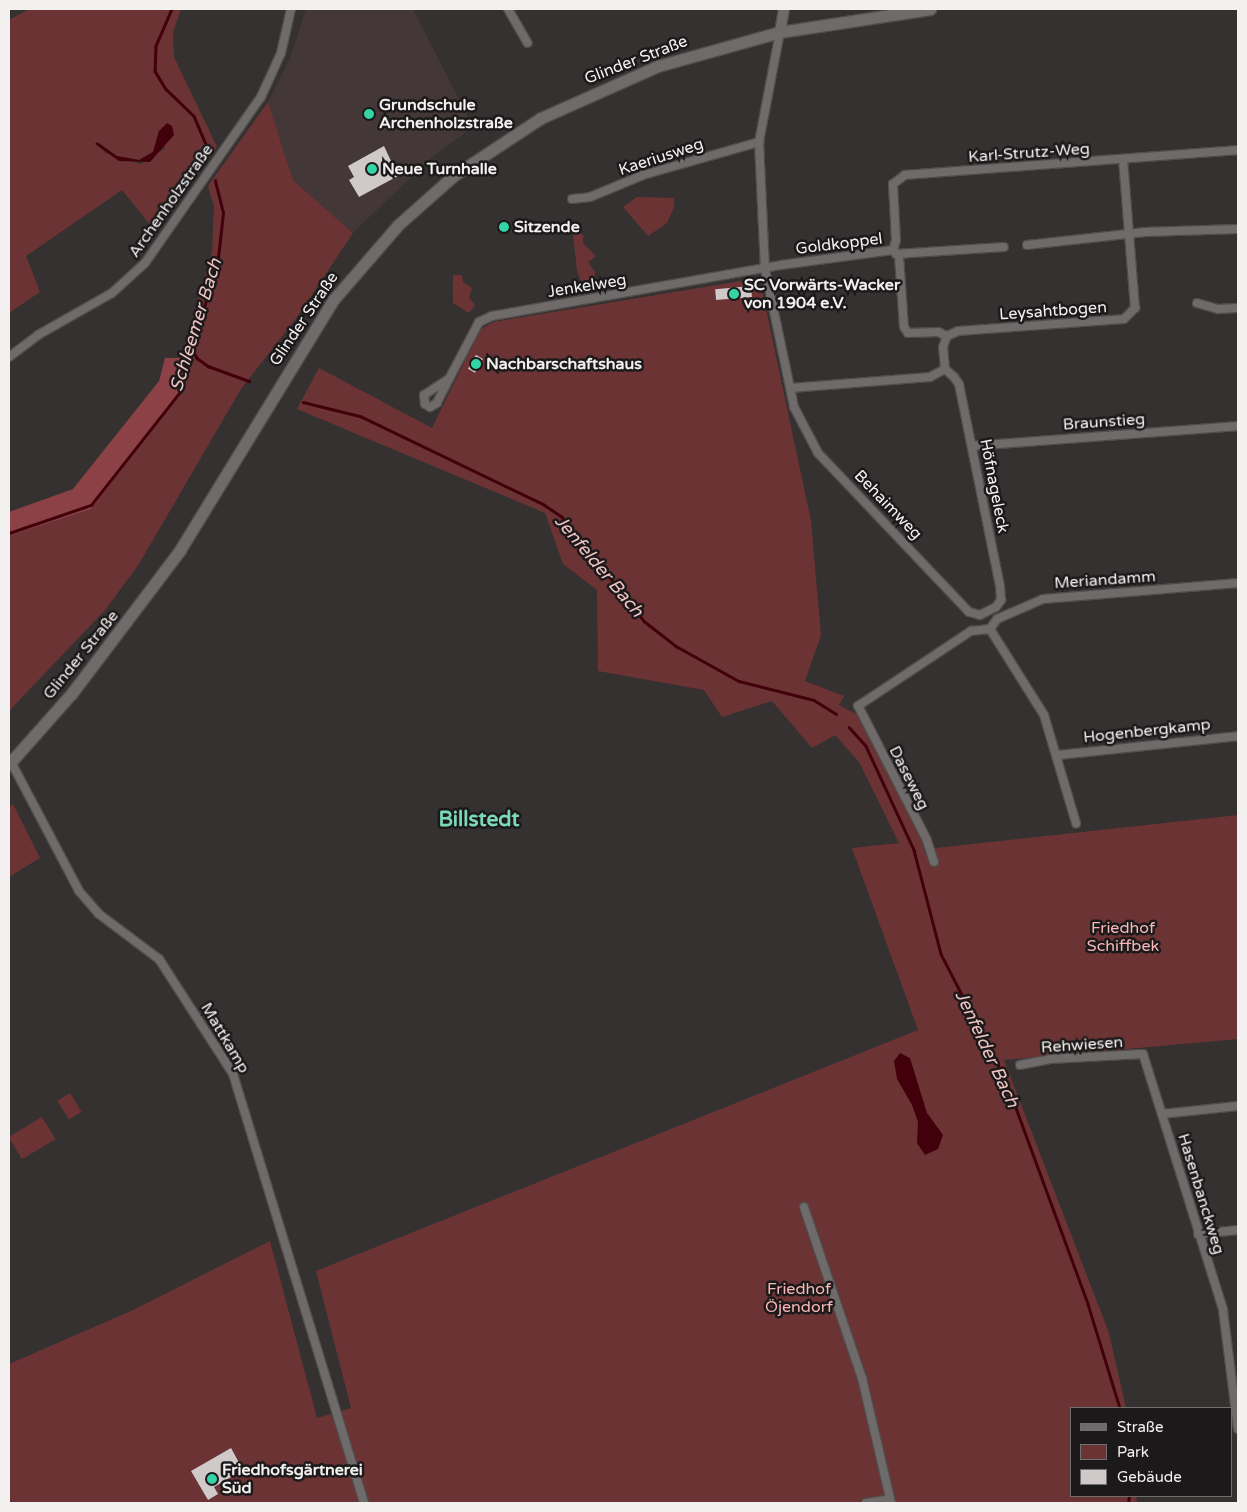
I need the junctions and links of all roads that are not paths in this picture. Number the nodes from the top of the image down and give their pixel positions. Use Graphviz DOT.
graph roads {
  1 [pos="291,9"];
  2 [pos="508,9"];
  3 [pos="784,9"];
  4 [pos="930,9"];
  5 [pos="780,32"];
  6 [pos="528,43"];
  7 [pos="759,142"];
  8 [pos="1238,150"];
  9 [pos="1123,160"];
  10 [pos="572,199"];
  11 [pos="1238,229"];
  12 [pos="1131,235"];
  13 [pos="1027,245"];
  14 [pos="1004,247"];
  15 [pos="893,250"];
  16 [pos="765,269"];
  17 [pos="1198,303"];
  18 [pos="1238,308"];
  19 [pos="947,336"];
  20 [pos="9,357"];
  21 [pos="946,370"];
  22 [pos="449,379"];
  23 [pos="790,388"];
  24 [pos="1238,426"];
  25 [pos="972,446"];
  26 [pos="1238,583"];
  27 [pos="992,610"];
  28 [pos="990,629"];
  29 [pos="858,706"];
  30 [pos="1238,736"];
  31 [pos="1058,755"];
  32 [pos="9,761"];
  33 [pos="1076,823"];
  34 [pos="934,862"];
  35 [pos="1020,1065"];
  36 [pos="1238,1106"];
  37 [pos="1162,1114"];
  38 [pos="804,1207"];
  39 [pos="1238,1230"];
  40 [pos="1198,1234"];
  41 [pos="1238,1358"];
  42 [pos="1229,1360"];
  43 [pos="1238,1429"];
  44 [pos="890,1501"];
  45 [pos="364,1503"];
  46 [pos="866,1503"];
  1 -- 20 [label="street, Archenholzstraße"];
  2 -- 6 [label="street"];
  3 -- 5 [label="street"];
  4 -- 5 [label="main road, Glinder Straße"];
  5 -- 7 [label="street"];
  5 -- 32 [label="main road, Glinder Straße"];
  7 -- 10 [label="street, Kaeriusweg"];
  7 -- 16 [label="street"];
  8 -- 9 [label="street, Karl-Strutz-Weg"];
  9 -- 12 [label="street, Leysahtbogen"];
  9 -- 15 [label="street, Karl-Strutz-Weg"];
  11 -- 12 [label="street"];
  12 -- 13 [label="street"];
  12 -- 19 [label="street, Leysahtbogen"];
  14 -- 15 [label="street, Goldkoppel"];
  15 -- 16 [label="street, Goldkoppel"];
  15 -- 19 [label="street, Leysahtbogen"];
  16 -- 22 [label="street, Jenkelweg"];
  16 -- 23 [label="street"];
  17 -- 18 [label="street"];
  19 -- 21 [label="street"];
  21 -- 23 [label="street"];
  21 -- 25 [label="street, Höfnageleck"];
  23 -- 27 [label="street, Behaimweg"];
  24 -- 25 [label="street, Braunstieg"];
  25 -- 27 [label="street, Höfnageleck"];
  26 -- 28 [label="street, Meriandamm"];
  28 -- 29 [label="street, Meriandamm"];
  28 -- 31 [label="street"];
  29 -- 34 [label="street, Daseweg"];
  30 -- 31 [label="street, Hogenbergkamp"];
  31 -- 33 [label="street"];
  32 -- 45 [label="street, Mattkamp"];
  35 -- 37 [label="street, Rehwiesen"];
  36 -- 37 [label="street"];
  37 -- 40 [label="street, Hasenbanckweg"];
  38 -- 44 [label="street"];
  39 -- 40 [label="street"];
  40 -- 42 [label="street, Hasenbanckweg"];
  41 -- 42 [label="street"];
  42 -- 43 [label="street, Hasenbanckweg"];
  44 -- 46 [label="street"];
}
